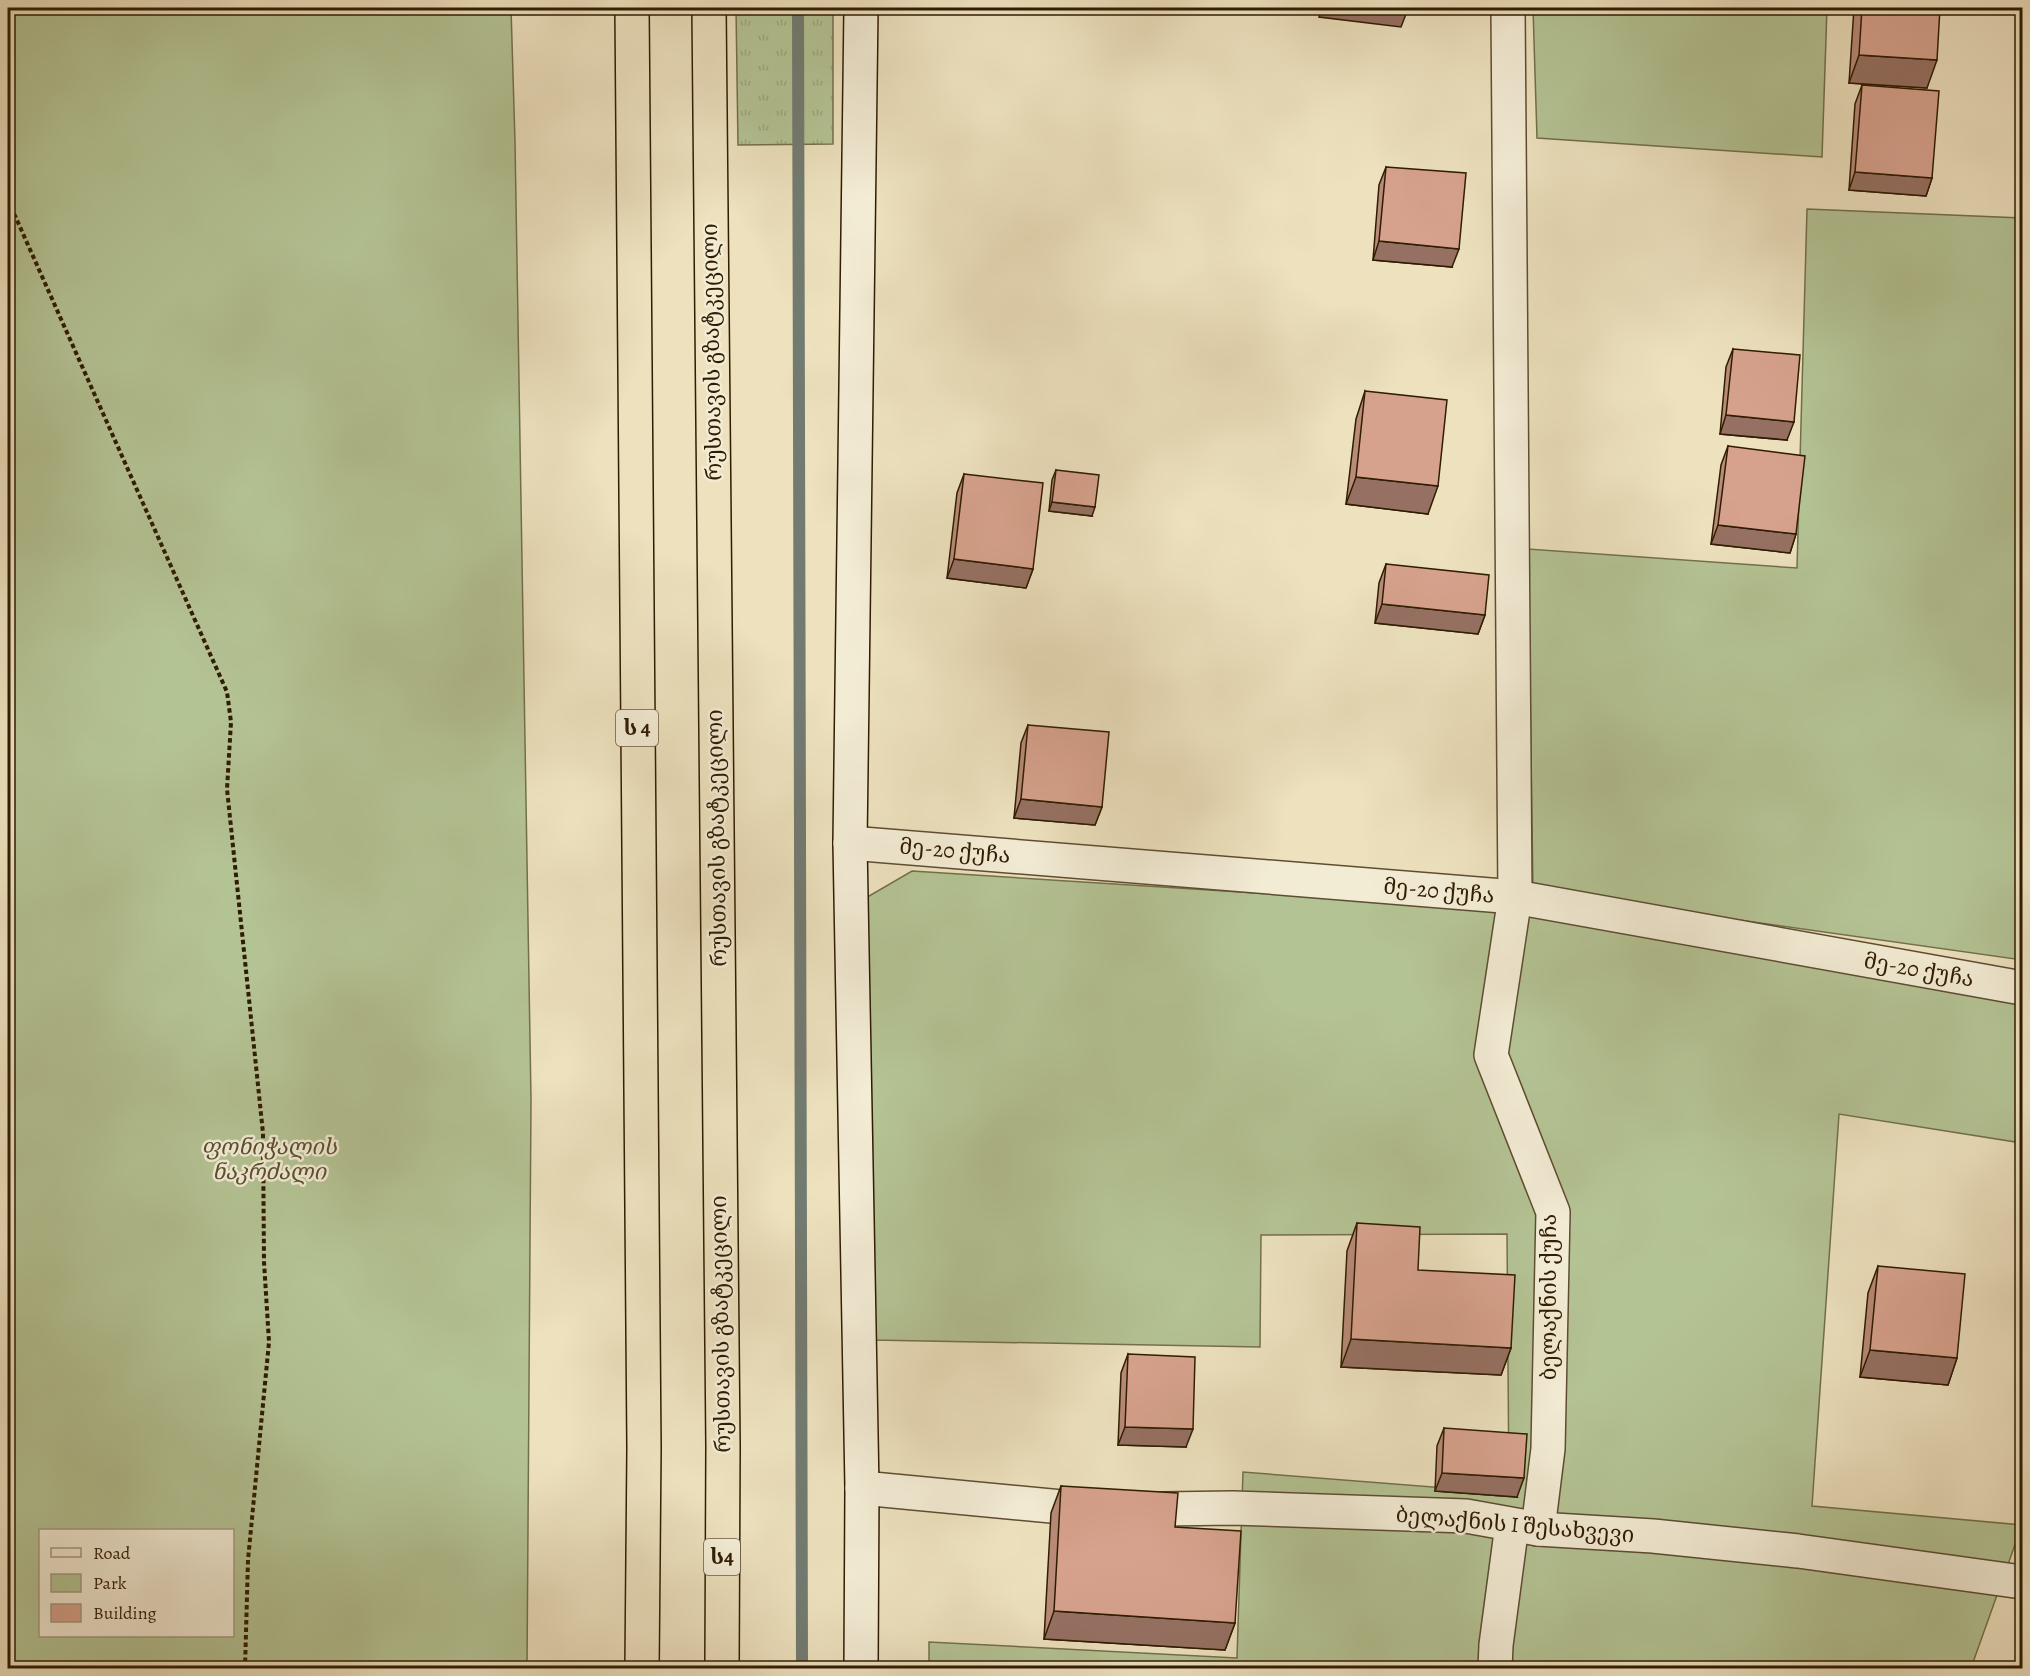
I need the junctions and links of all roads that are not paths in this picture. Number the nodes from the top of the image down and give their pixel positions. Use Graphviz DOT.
graph roads {
  1 [pos="632,8"];
  2 [pos="709,8"];
  3 [pos="861,8"];
  4 [pos="1508,8"];
  5 [pos="850,843"];
  6 [pos="1515,897"];
  7 [pos="2022,988"];
  8 [pos="862,1488"];
  9 [pos="1525,1527"];
  10 [pos="2022,1582"];
  11 [pos="642,1668"];
  12 [pos="722,1668"];
  13 [pos="861,1668"];
  14 [pos="1495,1668"];
  1 -- 11 [label="highway, ს 4"];
  2 -- 12 [label="highway, რუსთავის გზატკეცილი / ს4"];
  3 -- 5 [label="street"];
  4 -- 6 [label="street, ბელაქნის ქუჩა"];
  5 -- 6 [label="street, მე-20 ქუჩა"];
  5 -- 8 [label="street"];
  6 -- 7 [label="street, მე-20 ქუჩა"];
  6 -- 9 [label="street, ბელაქნის ქუჩა"];
  8 -- 9 [label="street, ბელაქნის I შესახვევი"];
  8 -- 13 [label="street"];
  9 -- 10 [label="street, ბელაქნის I შესახვევი"];
  9 -- 14 [label="street, ბელაქნის ქუჩა"];
}
